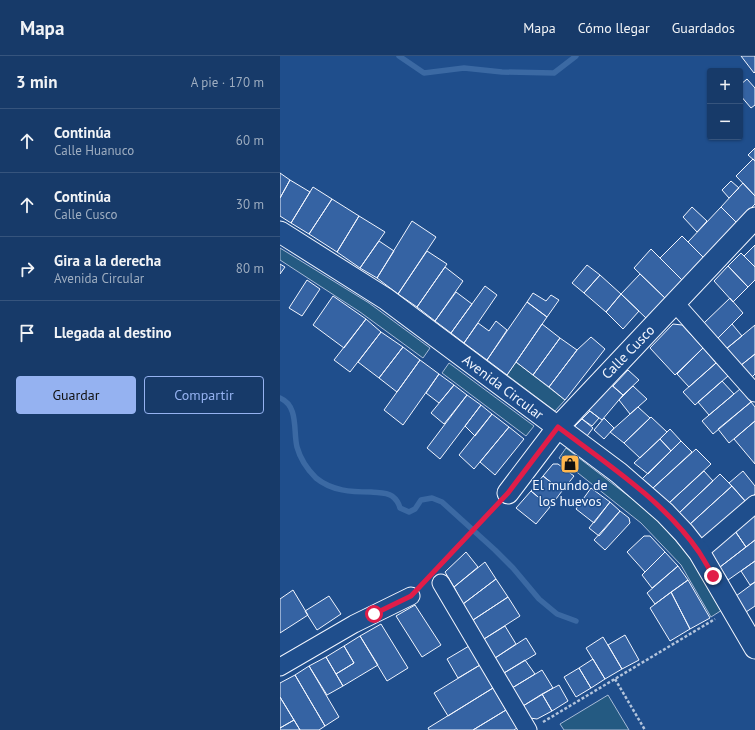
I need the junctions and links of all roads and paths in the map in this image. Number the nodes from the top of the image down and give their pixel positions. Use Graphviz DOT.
graph roads {
  1 [pos="755,218"];
  2 [pos="280,232"];
  3 [pos="675,303"];
  4 [pos="755,393"];
  5 [pos="558,427"];
  6 [pos="508,493"];
  7 [pos="755,504"];
  8 [pos="699,552"];
  9 [pos="439,577"];
  10 [pos="411,596"];
  11 [pos="719,617"];
  12 [pos="755,648"];
  13 [pos="280,667"];
  14 [pos="615,679"];
  15 [pos="534,727"];
  16 [pos="645,730"];
  1 -- 3 [label="street, Calle Cusco"];
  2 -- 5 [label="street, Avenida Circular"];
  3 -- 4 [label="street"];
  3 -- 5 [label="street, Calle Cusco"];
  5 -- 6 [label="street, Calle Cusco"];
  5 -- 8 [label="street, Avenida Circular"];
  6 -- 9 [label="path"];
  7 -- 8 [label="street"];
  8 -- 12 [label="street, Avenida Circular"];
  9 -- 15 [label="street"];
  10 -- 13 [label="street"];
  11 -- 14 [label="path"];
  14 -- 15 [label="path"];
  14 -- 16 [label="path"];
}
